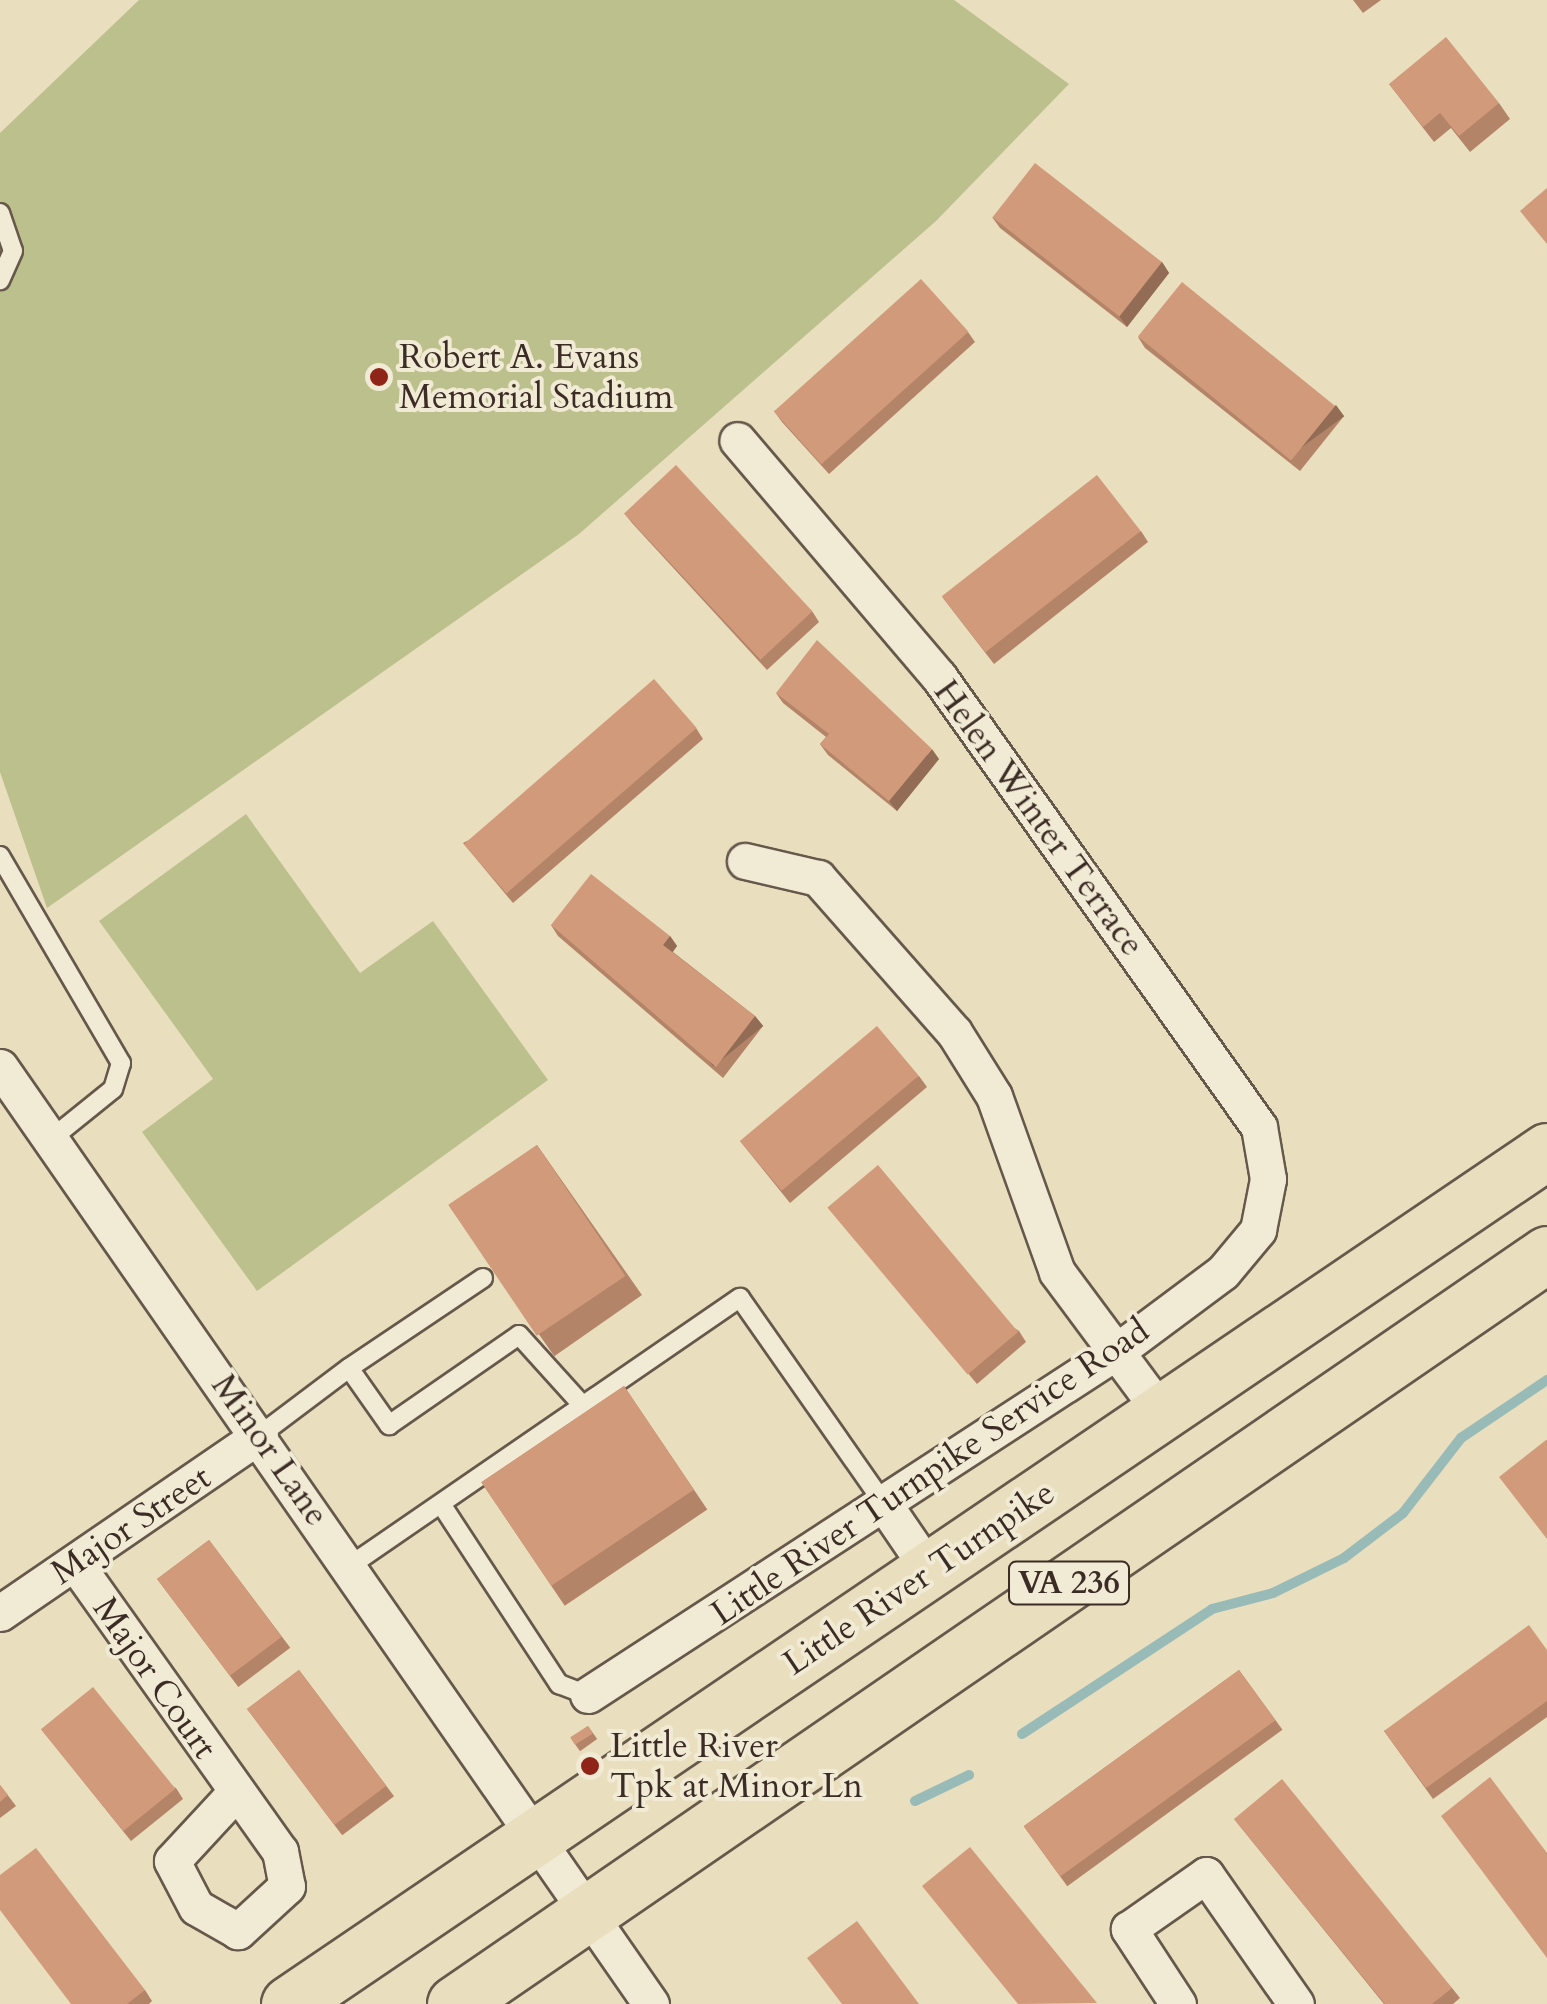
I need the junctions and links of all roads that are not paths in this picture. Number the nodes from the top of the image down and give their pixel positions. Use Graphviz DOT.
graph roads {
  1 [pos="0,213"];
  2 [pos="0,280"];
  3 [pos="737,440"];
  4 [pos="0,856"];
  5 [pos="746,861"];
  6 [pos="0,1067"];
  7 [pos="50,1138"];
  8 [pos="1547,1150"];
  9 [pos="1258,1230"];
  10 [pos="1547,1254"];
  11 [pos="483,1278"];
  12 [pos="1116,1351"];
  13 [pos="349,1368"];
  14 [pos="585,1408"];
  15 [pos="1162,1412"];
  16 [pos="260,1435"];
  17 [pos="884,1504"];
  18 [pos="442,1507"];
  19 [pos="75,1563"];
  20 [pos="350,1565"];
  21 [pos="929,1570"];
  22 [pos="0,1612"];
  23 [pos="588,1694"];
  24 [pos="235,1793"];
  25 [pos="539,1835"];
  26 [pos="590,1911"];
  27 [pos="290,2004"];
  28 [pos="455,2004"];
  29 [pos="651,2004"];
  30 [pos="1178,2004"];
  31 [pos="1296,2004"];
  1 -- 2 [label="lane"];
  3 -- 9 [label="street, Helen Winter Terrace"];
  4 -- 7 [label="lane"];
  5 -- 12 [label="street"];
  6 -- 7 [label="street, Minor Lane"];
  7 -- 16 [label="street, Minor Lane"];
  8 -- 15 [label="main road, Little River Turnpike / VA 236"];
  9 -- 12 [label="street, Little River Turnpike Service Road"];
  10 -- 26 [label="main road, VA 236"];
  11 -- 13 [label="lane"];
  12 -- 15 [label="street"];
  12 -- 17 [label="street, Little River Turnpike Service Road"];
  13 -- 14 [label="lane"];
  13 -- 16 [label="lane"];
  14 -- 17 [label="lane"];
  14 -- 18 [label="lane"];
  15 -- 21 [label="main road, Little River Turnpike / VA 236"];
  16 -- 19 [label="street, Major Street"];
  16 -- 20 [label="street, Minor Lane"];
  17 -- 21 [label="street"];
  17 -- 23 [label="street, Little River Turnpike Service Road"];
  18 -- 20 [label="lane"];
  18 -- 23 [label="lane"];
  19 -- 22 [label="street, Major Street"];
  19 -- 24 [label="street, Major Court"];
  20 -- 25 [label="street, Minor Lane"];
  21 -- 25 [label="main road, Little River Turnpike / VA 236"];
  25 -- 26 [label="street, Minor Lane"];
  25 -- 27 [label="main road, Little River Turnpike / VA 236"];
  26 -- 28 [label="main road, VA 236"];
  26 -- 29 [label="street, Minor Lane"];
  30 -- 31 [label="street"];
}
